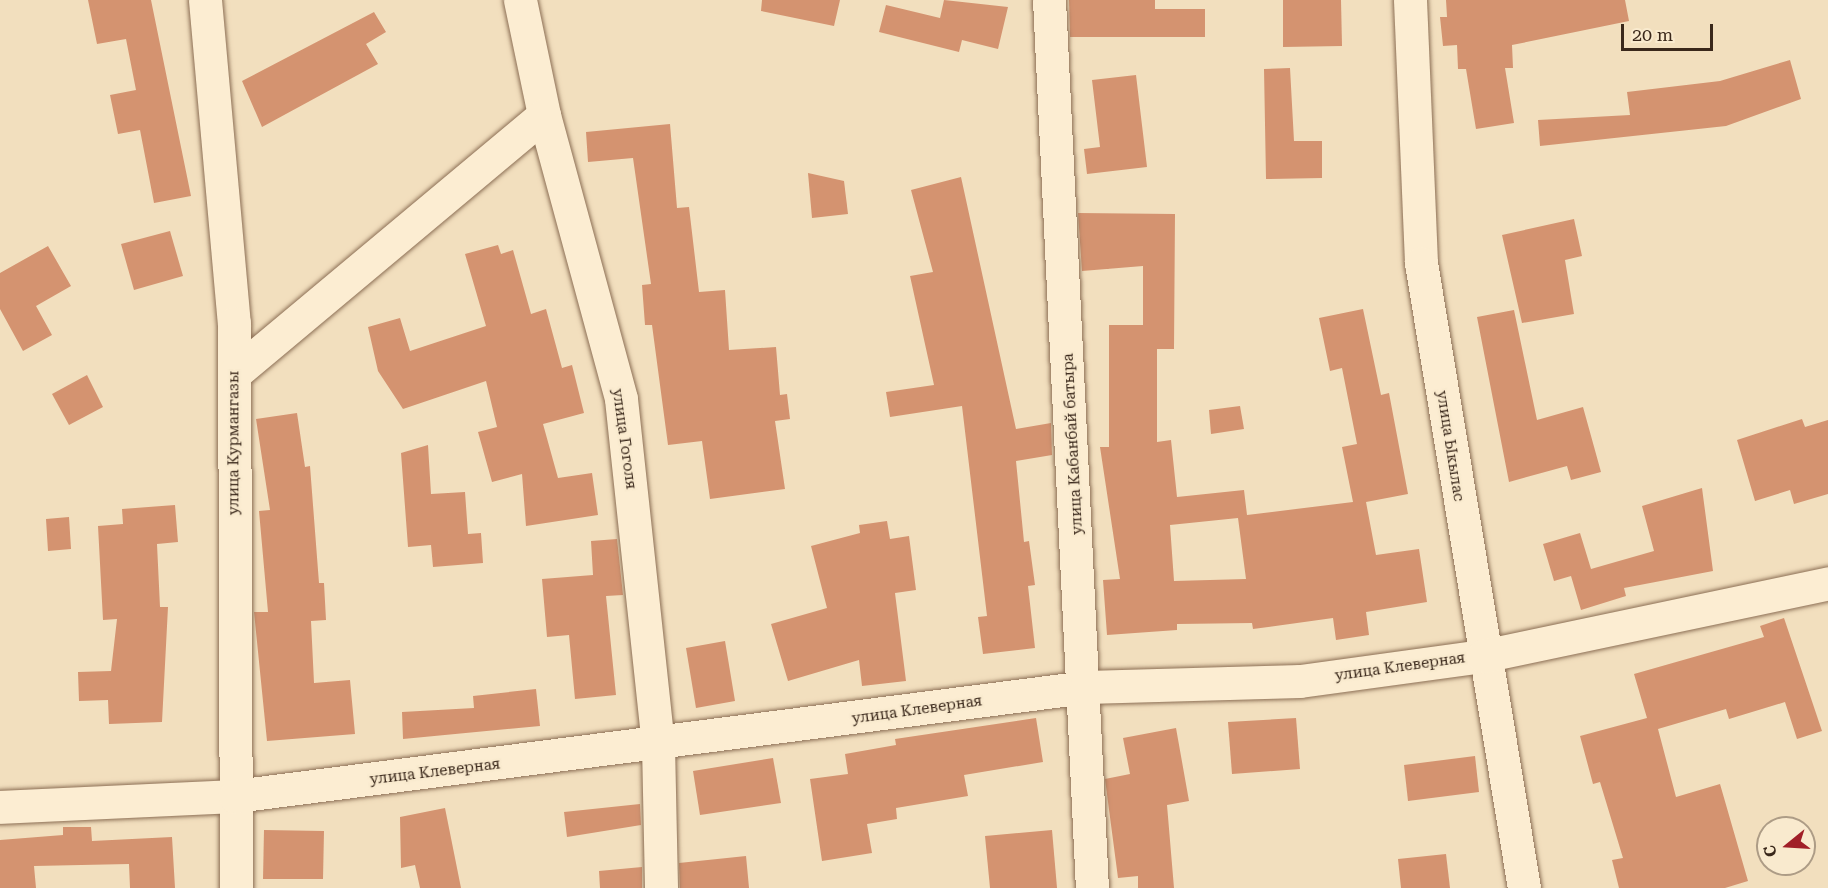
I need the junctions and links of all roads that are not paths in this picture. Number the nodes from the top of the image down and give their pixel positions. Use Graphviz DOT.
graph roads {
  1 [pos="205,0"];
  2 [pos="519,0"];
  3 [pos="1050,0"];
  4 [pos="1410,0"];
  5 [pos="544,115"];
  6 [pos="234,374"];
  7 [pos="1828,582"];
  8 [pos="1483,656"];
  9 [pos="1086,687"];
  10 [pos="658,744"];
  11 [pos="235,796"];
  12 [pos="0,807"];
  13 [pos="236,888"];
  14 [pos="661,888"];
  15 [pos="1092,888"];
  16 [pos="1524,888"];
  1 -- 6 [label="street, улица Курмангазы"];
  2 -- 5 [label="street, улица Гоголя"];
  3 -- 9 [label="street, улица Кабанбай батыра"];
  4 -- 8 [label="street, улица Ыкылас"];
  5 -- 6 [label="street"];
  5 -- 10 [label="street, улица Гоголя"];
  6 -- 11 [label="street, улица Курмангазы"];
  7 -- 8 [label="street, улица Клеверная"];
  8 -- 9 [label="street, улица Клеверная"];
  8 -- 16 [label="street, улица Ыкылас"];
  9 -- 10 [label="street, улица Клеверная"];
  9 -- 15 [label="street, улица Кабанбай батыра"];
  10 -- 11 [label="street, улица Клеверная"];
  10 -- 14 [label="street, улица Гоголя"];
  11 -- 12 [label="street, улица Клеверная"];
  11 -- 13 [label="street, улица Курмангазы"];
}
